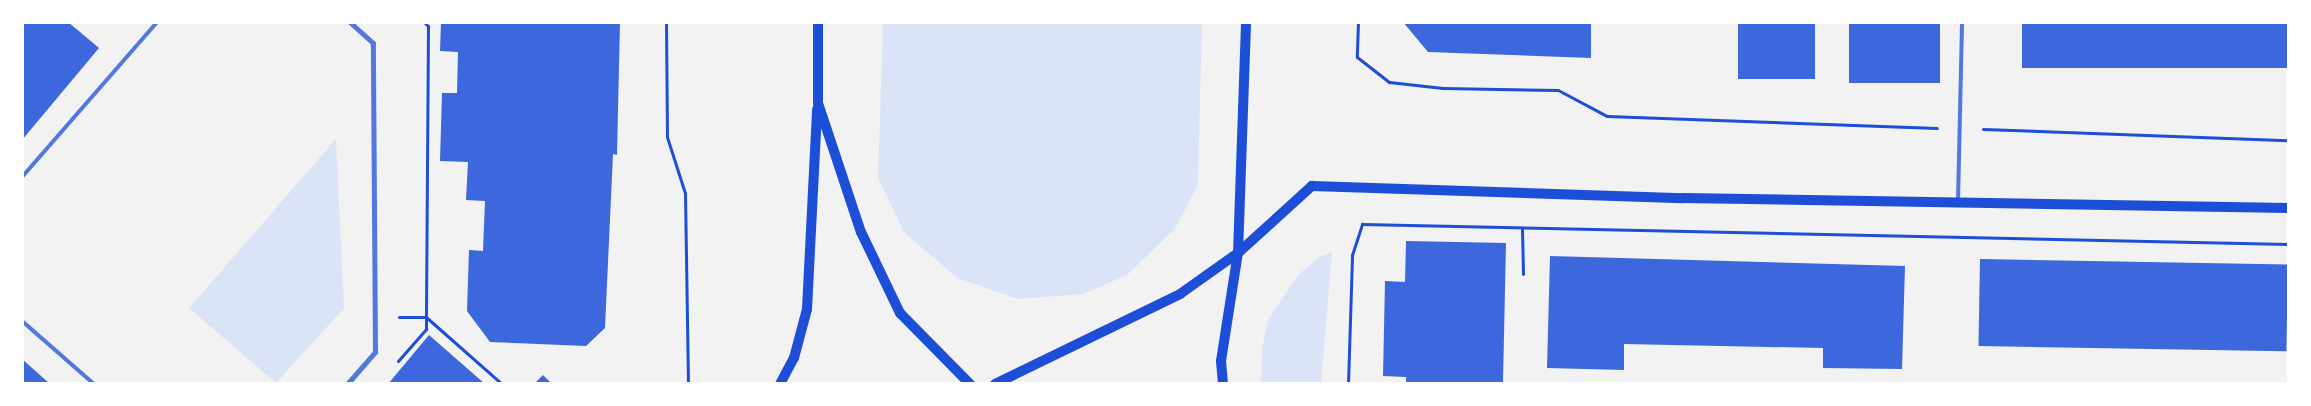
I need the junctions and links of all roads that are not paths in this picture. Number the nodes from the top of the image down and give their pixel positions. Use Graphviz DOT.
graph roads {
  1 [pos="157,22"];
  2 [pos="350,22"];
  3 [pos="818,22"];
  4 [pos="1246,22"];
  5 [pos="1962,22"];
  6 [pos="818,103"];
  7 [pos="22,177"];
  8 [pos="1958,204"];
  9 [pos="2288,208"];
  10 [pos="1238,252"];
  11 [pos="22,321"];
  12 [pos="94,384"];
  13 [pos="347,384"];
  14 [pos="780,384"];
  15 [pos="970,384"];
  16 [pos="995,384"];
  17 [pos="1223,384"];
  1 -- 7 [label="lane"];
  2 -- 13 [label="street"];
  3 -- 6 [label="main road"];
  4 -- 10 [label="main road"];
  5 -- 8 [label="lane"];
  6 -- 14 [label="main road"];
  6 -- 15 [label="main road"];
  8 -- 9 [label="main road"];
  8 -- 10 [label="main road"];
  10 -- 16 [label="main road"];
  10 -- 17 [label="main road"];
  11 -- 12 [label="lane"];
}
